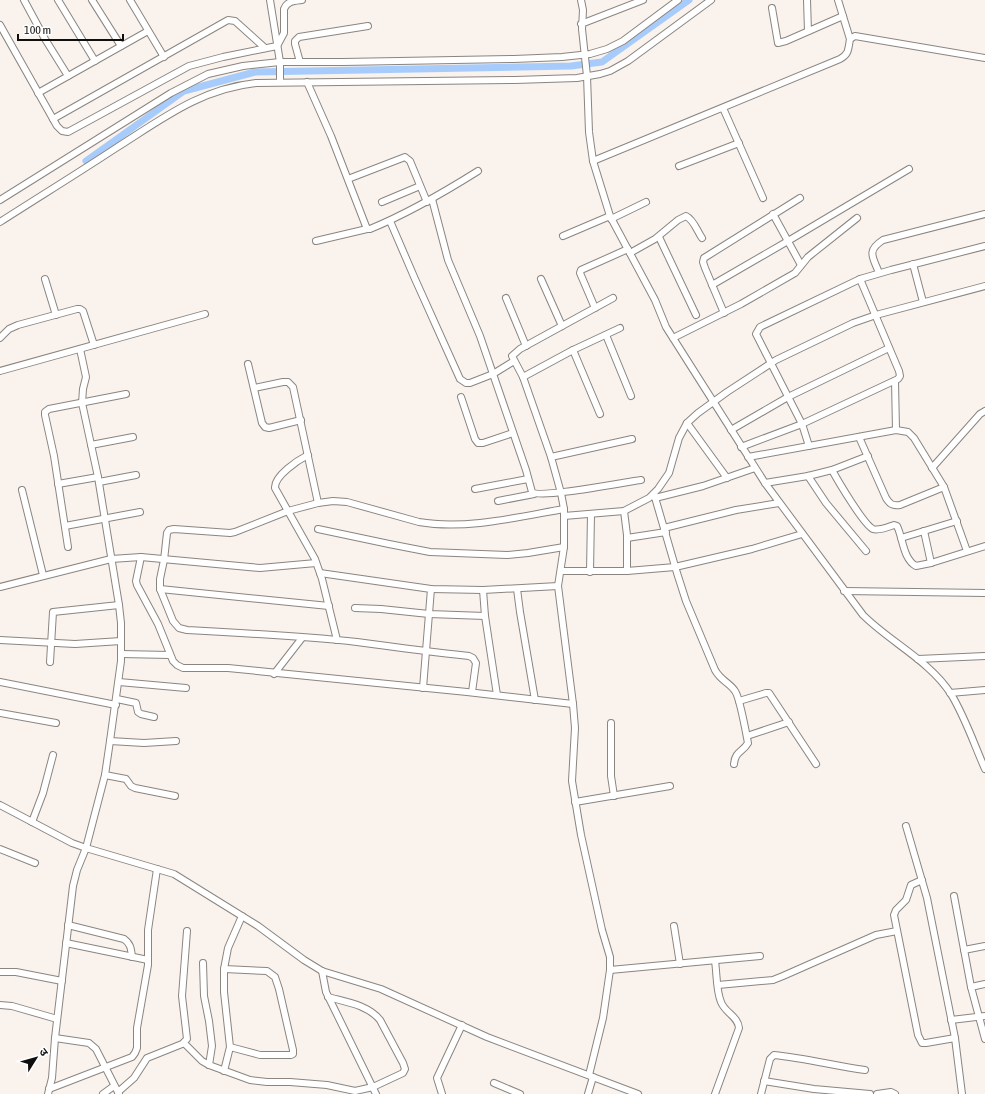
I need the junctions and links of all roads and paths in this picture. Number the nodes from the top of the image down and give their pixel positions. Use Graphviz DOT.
graph roads {
  1 [pos="24,0"];
  2 [pos="58,0"];
  3 [pos="92,0"];
  4 [pos="130,0"];
  5 [pos="270,0"];
  6 [pos="302,0"];
  7 [pos="581,0"];
  8 [pos="643,0"];
  9 [pos="678,0"];
  10 [pos="711,0"];
  11 [pos="807,0"];
  12 [pos="838,0"];
  13 [pos="772,8"];
  14 [pos="843,16"];
  15 [pos="581,24"];
  16 [pos="0,25"];
  17 [pos="368,26"];
  18 [pos="148,31"];
  19 [pos="808,31"];
  20 [pos="850,39"];
  21 [pos="121,46"];
  22 [pos="277,46"];
  23 [pos="265,48"];
  24 [pos="585,56"];
  25 [pos="164,57"];
  26 [pos="985,58"];
  27 [pos="95,61"];
  28 [pos="300,62"];
  29 [pos="280,63"];
  30 [pos="587,74"];
  31 [pos="68,76"];
  32 [pos="280,80"];
  33 [pos="307,82"];
  34 [pos="38,93"];
  35 [pos="723,108"];
  36 [pos="53,119"];
  37 [pos="739,142"];
  38 [pos="593,161"];
  39 [pos="679,166"];
  40 [pos="909,169"];
  41 [pos="478,171"];
  42 [pos="348,179"];
  43 [pos="420,186"];
  44 [pos="763,198"];
  45 [pos="800,198"];
  46 [pos="0,200"];
  47 [pos="430,201"];
  48 [pos="382,202"];
  49 [pos="646,202"];
  50 [pos="773,214"];
  51 [pos="985,214"];
  52 [pos="611,218"];
  53 [pos="857,218"];
  54 [pos="390,221"];
  55 [pos="0,222"];
  56 [pos="367,229"];
  57 [pos="563,236"];
  58 [pos="659,237"];
  59 [pos="702,238"];
  60 [pos="316,241"];
  61 [pos="788,241"];
  62 [pos="985,246"];
  63 [pos="629,251"];
  64 [pos="913,264"];
  65 [pos="802,265"];
  66 [pos="879,273"];
  67 [pos="45,279"];
  68 [pos="541,279"];
  69 [pos="860,279"];
  70 [pos="712,285"];
  71 [pos="985,286"];
  72 [pos="506,298"];
  73 [pos="613,298"];
  74 [pos="923,302"];
  75 [pos="595,308"];
  76 [pos="724,313"];
  77 [pos="205,314"];
  78 [pos="56,315"];
  79 [pos="696,315"];
  80 [pos="876,315"];
  81 [pos="562,326"];
  82 [pos="620,328"];
  83 [pos="606,335"];
  84 [pos="0,338"];
  85 [pos="673,338"];
  86 [pos="94,345"];
  87 [pos="526,346"];
  88 [pos="889,348"];
  89 [pos="80,349"];
  90 [pos="573,350"];
  91 [pos="514,361"];
  92 [pos="248,364"];
  93 [pos="771,364"];
  94 [pos="0,371"];
  95 [pos="493,374"];
  96 [pos="523,377"];
  97 [pos="895,381"];
  98 [pos="254,388"];
  99 [pos="126,394"];
  100 [pos="631,396"];
  101 [pos="461,397"];
  102 [pos="788,397"];
  103 [pos="714,401"];
  104 [pos="82,403"];
  105 [pos="985,411"];
  106 [pos="600,414"];
  107 [pos="301,420"];
  108 [pos="688,423"];
  109 [pos="802,424"];
  110 [pos="731,430"];
  111 [pos="896,430"];
  112 [pos="513,433"];
  113 [pos="133,437"];
  114 [pos="859,437"];
  115 [pos="632,439"];
  116 [pos="91,445"];
  117 [pos="809,446"];
  118 [pos="741,447"];
  119 [pos="308,456"];
  120 [pos="868,456"];
  121 [pos="551,457"];
  122 [pos="748,457"];
  123 [pos="755,468"];
  124 [pos="932,468"];
  125 [pos="832,470"];
  126 [pos="136,475"];
  127 [pos="808,476"];
  128 [pos="727,478"];
  129 [pos="98,479"];
  130 [pos="528,479"];
  131 [pos="641,480"];
  132 [pos="765,483"];
  133 [pos="58,484"];
  134 [pos="944,487"];
  135 [pos="475,489"];
  136 [pos="22,490"];
  137 [pos="562,493"];
  138 [pos="534,494"];
  139 [pos="655,496"];
  140 [pos="498,501"];
  141 [pos="318,503"];
  142 [pos="779,503"];
  143 [pos="288,511"];
  144 [pos="624,511"];
  145 [pos="140,512"];
  146 [pos="564,512"];
  147 [pos="591,514"];
  148 [pos="104,518"];
  149 [pos="957,521"];
  150 [pos="64,526"];
  151 [pos="318,529"];
  152 [pos="665,530"];
  153 [pos="924,531"];
  154 [pos="802,534"];
  155 [pos="627,538"];
  156 [pos="901,538"];
  157 [pos="985,546"];
  158 [pos="68,547"];
  159 [pos="564,547"];
  160 [pos="866,551"];
  161 [pos="967,551"];
  162 [pos="140,557"];
  163 [pos="111,559"];
  164 [pos="164,560"];
  165 [pos="316,563"];
  166 [pos="931,563"];
  167 [pos="675,567"];
  168 [pos="562,571"];
  169 [pos="590,572"];
  170 [pos="627,572"];
  171 [pos="320,574"];
  172 [pos="43,575"];
  173 [pos="558,586"];
  174 [pos="0,587"];
  175 [pos="160,589"];
  176 [pos="431,589"];
  177 [pos="517,589"];
  178 [pos="483,590"];
  179 [pos="844,591"];
  180 [pos="985,593"];
  181 [pos="119,605"];
  182 [pos="329,606"];
  183 [pos="355,608"];
  184 [pos="429,614"];
  185 [pos="484,616"];
  186 [pos="302,638"];
  187 [pos="0,640"];
  188 [pos="337,640"];
  189 [pos="121,641"];
  190 [pos="52,642"];
  191 [pos="426,652"];
  192 [pos="121,654"];
  193 [pos="170,655"];
  194 [pos="985,656"];
  195 [pos="918,659"];
  196 [pos="50,662"];
  197 [pos="274,674"];
  198 [pos="0,682"];
  199 [pos="119,682"];
  200 [pos="186,688"];
  201 [pos="423,688"];
  202 [pos="985,690"];
  203 [pos="472,692"];
  204 [pos="950,693"];
  205 [pos="497,695"];
  206 [pos="535,700"];
  207 [pos="739,701"];
  208 [pos="116,702"];
  209 [pos="573,704"];
  210 [pos="0,713"];
  211 [pos="154,717"];
  212 [pos="789,722"];
  213 [pos="56,723"];
  214 [pos="611,723"];
  215 [pos="747,736"];
  216 [pos="110,741"];
  217 [pos="176,741"];
  218 [pos="52,755"];
  219 [pos="734,764"];
  220 [pos="816,764"];
  221 [pos="985,769"];
  222 [pos="105,775"];
  223 [pos="670,786"];
  224 [pos="175,796"];
  225 [pos="614,796"];
  226 [pos="575,802"];
  227 [pos="0,805"];
  228 [pos="32,822"];
  229 [pos="906,826"];
  230 [pos="86,848"];
  231 [pos="0,849"];
  232 [pos="35,863"];
  233 [pos="157,870"];
  234 [pos="922,880"];
  235 [pos="954,896"];
  236 [pos="242,916"];
  237 [pos="68,925"];
  238 [pos="674,926"];
  239 [pos="187,931"];
  240 [pos="897,931"];
  241 [pos="66,943"];
  242 [pos="985,946"];
  243 [pos="964,950"];
  244 [pos="760,956"];
  245 [pos="132,957"];
  246 [pos="148,960"];
  247 [pos="716,961"];
  248 [pos="203,963"];
  249 [pos="680,964"];
  250 [pos="224,969"];
  251 [pos="610,970"];
  252 [pos="322,971"];
  253 [pos="0,972"];
  254 [pos="62,981"];
  255 [pos="985,984"];
  256 [pos="718,985"];
  257 [pos="971,987"];
  258 [pos="328,997"];
  259 [pos="0,1005"];
  260 [pos="982,1016"];
  261 [pos="57,1019"];
  262 [pos="952,1020"];
  263 [pos="462,1025"];
  264 [pos="55,1038"];
  265 [pos="955,1038"];
  266 [pos="985,1039"];
  267 [pos="184,1043"];
  268 [pos="230,1047"];
  269 [pos="209,1065"];
  270 [pos="105,1067"];
  271 [pos="865,1070"];
  272 [pos="224,1071"];
  273 [pos="591,1076"];
  274 [pos="764,1081"];
  275 [pos="494,1083"];
  276 [pos="372,1087"];
  277 [pos="117,1091"];
  278 [pos="48,1092"];
  279 [pos="103,1094"];
  280 [pos="376,1094"];
  281 [pos="442,1094"];
  282 [pos="520,1094"];
  283 [pos="588,1094"];
  284 [pos="638,1094"];
  285 [pos="715,1094"];
  286 [pos="761,1094"];
  287 [pos="870,1094"];
  288 [pos="877,1094"];
  289 [pos="895,1094"];
  290 [pos="962,1094"];
  1 -- 31 [label="street"];
  2 -- 27 [label="street"];
  3 -- 21 [label="street"];
  4 -- 18 [label="street"];
  5 -- 22 [label="street"];
  6 -- 22 [label="street"];
  7 -- 15 [label="street"];
  8 -- 15 [label="street"];
  9 -- 24 [label="street"];
  10 -- 30 [label="street"];
  11 -- 19 [label="street"];
  12 -- 14 [label="street"];
  13 -- 19 [label="street"];
  14 -- 19 [label="street"];
  14 -- 20 [label="street"];
  15 -- 24 [label="street"];
  16 -- 34 [label="street"];
  17 -- 28 [label="street"];
  18 -- 21 [label="street"];
  18 -- 25 [label="street"];
  20 -- 26 [label="street"];
  20 -- 35 [label="street"];
  21 -- 27 [label="street"];
  22 -- 23 [label="street"];
  22 -- 29 [label="street"];
  23 -- 25 [label="street"];
  23 -- 36 [label="street"];
  24 -- 28 [label="street"];
  24 -- 30 [label="street"];
  25 -- 36 [label="street"];
  27 -- 31 [label="street"];
  28 -- 29 [label="street"];
  29 -- 32 [label="street"];
  29 -- 46 [label="street"];
  30 -- 33 [label="street"];
  30 -- 38 [label="street"];
  31 -- 34 [label="street"];
  32 -- 33 [label="street"];
  32 -- 55 [label="street"];
  33 -- 42 [label="street"];
  34 -- 36 [label="street"];
  35 -- 37 [label="street"];
  35 -- 38 [label="street"];
  37 -- 39 [label="street"];
  37 -- 44 [label="street"];
  38 -- 52 [label="street"];
  40 -- 61 [label="street"];
  41 -- 47 [label="street"];
  42 -- 43 [label="street"];
  42 -- 56 [label="street"];
  43 -- 47 [label="street"];
  43 -- 48 [label="street"];
  45 -- 50 [label="street"];
  47 -- 54 [label="street"];
  47 -- 95 [label="street"];
  49 -- 52 [label="street"];
  50 -- 61 [label="street"];
  50 -- 70 [label="street"];
  51 -- 66 [label="street"];
  52 -- 57 [label="street"];
  52 -- 63 [label="street"];
  53 -- 65 [label="street"];
  54 -- 56 [label="street"];
  54 -- 95 [label="street"];
  56 -- 60 [label="street"];
  58 -- 59 [label="street"];
  58 -- 63 [label="street"];
  58 -- 79 [label="street"];
  61 -- 65 [label="street"];
  61 -- 70 [label="street"];
  62 -- 64 [label="street"];
  63 -- 75 [label="street"];
  63 -- 85 [label="street"];
  64 -- 66 [label="street"];
  64 -- 74 [label="street"];
  65 -- 76 [label="street"];
  66 -- 69 [label="street"];
  67 -- 78 [label="street"];
  68 -- 81 [label="street"];
  69 -- 80 [label="street"];
  69 -- 93 [label="street"];
  70 -- 76 [label="street"];
  71 -- 74 [label="street"];
  72 -- 87 [label="street"];
  73 -- 75 [label="street"];
  74 -- 80 [label="street"];
  75 -- 81 [label="street"];
  76 -- 85 [label="street"];
  77 -- 86 [label="street"];
  78 -- 84 [label="street"];
  78 -- 86 [label="street"];
  80 -- 88 [label="street"];
  80 -- 93 [label="street"];
  81 -- 87 [label="street"];
  82 -- 83 [label="street"];
  83 -- 90 [label="street"];
  83 -- 100 [label="street"];
  85 -- 103 [label="street"];
  86 -- 89 [label="street"];
  87 -- 91 [label="street"];
  88 -- 97 [label="street"];
  88 -- 102 [label="street"];
  89 -- 94 [label="street"];
  89 -- 104 [label="street"];
  90 -- 96 [label="street"];
  90 -- 106 [label="street"];
  91 -- 95 [label="street"];
  91 -- 96 [label="street"];
  92 -- 98 [label="street"];
  93 -- 102 [label="street"];
  93 -- 103 [label="street"];
  95 -- 112 [label="street"];
  96 -- 121 [label="street"];
  97 -- 109 [label="street"];
  97 -- 111 [label="street"];
  98 -- 107 [label="street"];
  98 -- 107 [label="street"];
  99 -- 104 [label="street"];
  101 -- 112 [label="street"];
  102 -- 109 [label="street"];
  102 -- 110 [label="street"];
  103 -- 108 [label="street"];
  103 -- 110 [label="street"];
  104 -- 116 [label="street"];
  104 -- 133 [label="street"];
  105 -- 124 [label="street"];
  107 -- 119 [label="street"];
  108 -- 128 [label="street"];
  108 -- 139 [label="street"];
  109 -- 117 [label="street"];
  109 -- 118 [label="street"];
  110 -- 118 [label="street"];
  111 -- 114 [label="street"];
  111 -- 124 [label="street"];
  112 -- 130 [label="street"];
  113 -- 116 [label="street"];
  114 -- 117 [label="street"];
  114 -- 120 [label="street"];
  115 -- 121 [label="street"];
  116 -- 129 [label="street"];
  117 -- 122 [label="street"];
  118 -- 122 [label="street"];
  119 -- 141 [label="street"];
  119 -- 143 [label="street"];
  120 -- 125 [label="street"];
  120 -- 134 [label="street"];
  121 -- 137 [label="street"];
  122 -- 123 [label="street"];
  123 -- 128 [label="street"];
  123 -- 132 [label="street"];
  124 -- 134 [label="street"];
  125 -- 127 [label="street"];
  125 -- 156 [label="street"];
  126 -- 129 [label="street"];
  127 -- 132 [label="street"];
  127 -- 160 [label="street"];
  128 -- 139 [label="street"];
  129 -- 133 [label="street"];
  129 -- 148 [label="street"];
  130 -- 135 [label="street"];
  130 -- 138 [label="street"];
  131 -- 137 [label="street"];
  132 -- 142 [label="street"];
  133 -- 150 [label="street"];
  134 -- 149 [label="street"];
  136 -- 172 [label="street"];
  137 -- 138 [label="street"];
  137 -- 146 [label="street"];
  138 -- 140 [label="street"];
  139 -- 144 [label="street"];
  139 -- 152 [label="street"];
  141 -- 143 [label="street"];
  141 -- 146 [label="street"];
  142 -- 152 [label="street"];
  142 -- 154 [label="street"];
  143 -- 164 [label="street"];
  143 -- 165 [label="street"];
  144 -- 147 [label="street"];
  144 -- 155 [label="street"];
  145 -- 148 [label="street"];
  146 -- 147 [label="street"];
  146 -- 159 [label="street"];
  147 -- 169 [label="street"];
  148 -- 150 [label="street"];
  148 -- 163 [label="street"];
  149 -- 153 [label="street"];
  149 -- 161 [label="street"];
  150 -- 158 [label="street"];
  151 -- 159 [label="street"];
  152 -- 155 [label="street"];
  152 -- 167 [label="street"];
  153 -- 156 [label="street"];
  153 -- 166 [label="street"];
  154 -- 167 [label="street"];
  154 -- 179 [label="street"];
  155 -- 170 [label="street"];
  156 -- 166 [label="street"];
  157 -- 161 [label="street"];
  159 -- 168 [label="street"];
  161 -- 166 [label="street"];
  162 -- 163 [label="street"];
  162 -- 164 [label="street"];
  162 -- 193 [label="street"];
  163 -- 172 [label="street"];
  163 -- 181 [label="street"];
  164 -- 165 [label="street"];
  164 -- 175 [label="street"];
  165 -- 171 [label="street"];
  167 -- 170 [label="street"];
  167 -- 207 [label="street"];
  168 -- 169 [label="street"];
  168 -- 173 [label="street"];
  169 -- 170 [label="street"];
  171 -- 176 [label="street"];
  171 -- 182 [label="street"];
  172 -- 174 [label="street"];
  173 -- 177 [label="street"];
  173 -- 209 [label="street"];
  175 -- 182 [label="street"];
  175 -- 186 [label="street"];
  176 -- 178 [label="street"];
  176 -- 184 [label="street"];
  177 -- 178 [label="street"];
  177 -- 206 [label="street"];
  178 -- 185 [label="street"];
  179 -- 180 [label="street"];
  179 -- 195 [label="street"];
  181 -- 189 [label="street"];
  181 -- 190 [label="street"];
  182 -- 188 [label="street"];
  183 -- 184 [label="street"];
  184 -- 185 [label="street"];
  184 -- 191 [label="street"];
  185 -- 205 [label="street"];
  186 -- 188 [label="street"];
  186 -- 197 [label="street"];
  187 -- 190 [label="street"];
  188 -- 191 [label="street"];
  189 -- 190 [label="street"];
  189 -- 192 [label="street"];
  190 -- 196 [label="street"];
  191 -- 201 [label="street"];
  191 -- 203 [label="street"];
  192 -- 193 [label="street"];
  192 -- 199 [label="street"];
  193 -- 197 [label="street"];
  194 -- 195 [label="street"];
  195 -- 204 [label="street"];
  197 -- 201 [label="street"];
  198 -- 208 [label="street"];
  199 -- 200 [label="street"];
  199 -- 208 [label="street"];
  201 -- 203 [label="street"];
  202 -- 204 [label="street"];
  203 -- 205 [label="street"];
  204 -- 221 [label="street"];
  205 -- 206 [label="street"];
  206 -- 209 [label="street"];
  207 -- 212 [label="street"];
  207 -- 215 [label="street"];
  208 -- 211 [label="street"];
  208 -- 216 [label="street"];
  209 -- 226 [label="street"];
  210 -- 213 [label="street"];
  212 -- 215 [label="street"];
  212 -- 220 [label="street"];
  214 -- 225 [label="street"];
  215 -- 219 [label="street"];
  216 -- 217 [label="street"];
  216 -- 222 [label="street"];
  218 -- 228 [label="street"];
  222 -- 224 [label="street"];
  222 -- 230 [label="street"];
  223 -- 225 [label="street"];
  225 -- 226 [label="street"];
  226 -- 251 [label="street"];
  227 -- 228 [label="street"];
  228 -- 230 [label="street"];
  229 -- 234 [label="street"];
  230 -- 233 [label="street"];
  230 -- 237 [label="street"];
  231 -- 232 [label="street"];
  233 -- 236 [label="street"];
  233 -- 246 [label="street"];
  234 -- 240 [label="street"];
  234 -- 262 [label="street"];
  235 -- 243 [label="street"];
  236 -- 250 [label="street"];
  236 -- 252 [label="street"];
  237 -- 241 [label="street"];
  237 -- 245 [label="street"];
  238 -- 249 [label="street"];
  239 -- 267 [label="street"];
  240 -- 256 [label="street"];
  240 -- 265 [label="street"];
  241 -- 245 [label="street"];
  241 -- 254 [label="street"];
  242 -- 243 [label="street"];
  243 -- 257 [label="street"];
  244 -- 247 [label="street"];
  245 -- 246 [label="street"];
  246 -- 270 [label="street"];
  247 -- 249 [label="street"];
  247 -- 256 [label="street"];
  248 -- 269 [label="street"];
  249 -- 251 [label="street"];
  250 -- 268 [label="street"];
  250 -- 268 [label="street"];
  251 -- 273 [label="street"];
  252 -- 258 [label="street"];
  252 -- 263 [label="street"];
  253 -- 254 [label="street"];
  254 -- 261 [label="street"];
  255 -- 257 [label="street"];
  256 -- 285 [label="street"];
  257 -- 260 [label="street"];
  258 -- 276 [label="street"];
  258 -- 276 [label="street"];
  259 -- 261 [label="street"];
  260 -- 262 [label="street"];
  260 -- 266 [label="street"];
  261 -- 264 [label="street"];
  262 -- 265 [label="street"];
  263 -- 273 [label="street"];
  263 -- 281 [label="street"];
  264 -- 270 [label="street"];
  264 -- 278 [label="street"];
  265 -- 290 [label="street"];
  267 -- 269 [label="street"];
  267 -- 277 [label="street"];
  268 -- 272 [label="street"];
  269 -- 272 [label="street"];
  270 -- 277 [label="street"];
  270 -- 278 [label="street"];
  271 -- 274 [label="street"];
  272 -- 276 [label="street"];
  273 -- 283 [label="street"];
  273 -- 284 [label="street"];
  274 -- 286 [label="street"];
  274 -- 287 [label="street"];
  275 -- 282 [label="street"];
  276 -- 280 [label="street"];
  277 -- 279 [label="street"];
  288 -- 289 [label="street"];
}
